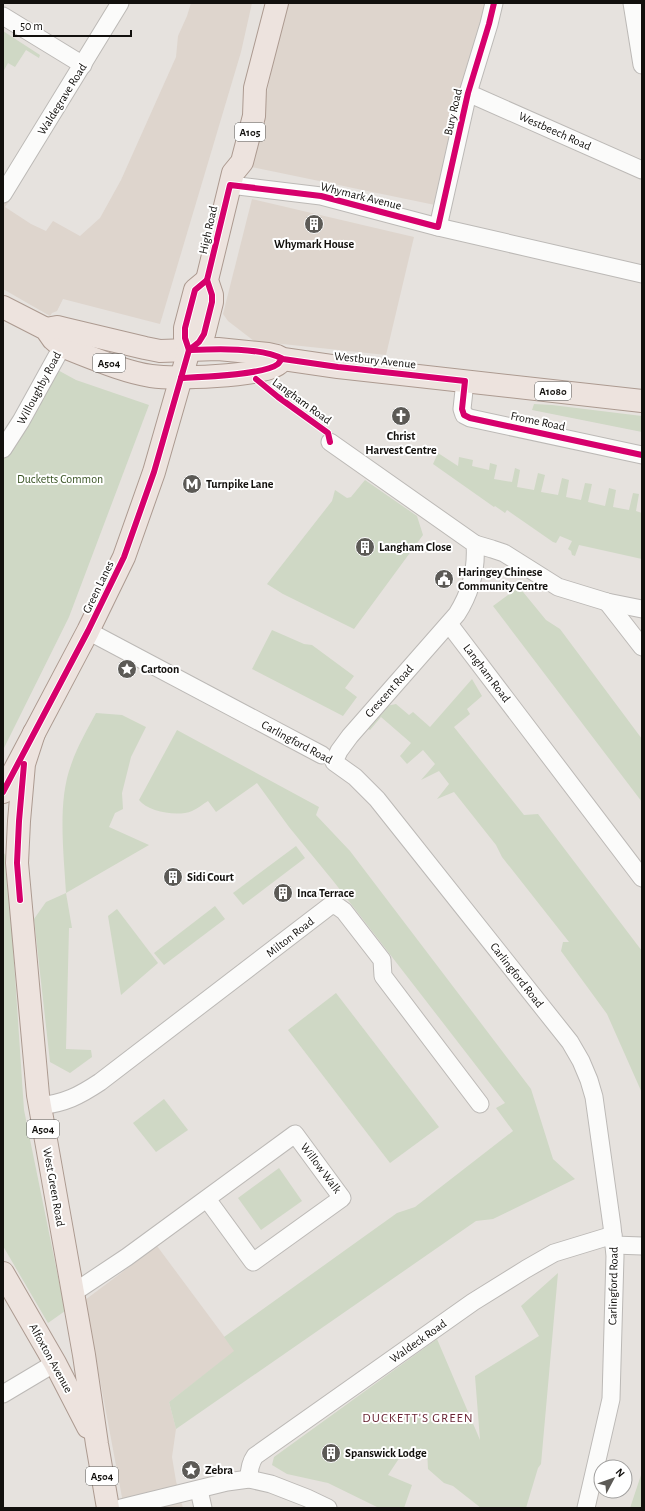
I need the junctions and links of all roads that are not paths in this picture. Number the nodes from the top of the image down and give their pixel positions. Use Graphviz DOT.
graph roads {
  1 [pos="120,3"];
  2 [pos="277,3"];
  3 [pos="494,3"];
  4 [pos="632,3"];
  5 [pos="3,16"];
  6 [pos="83,65"];
  7 [pos="642,65"];
  8 [pos="468,93"];
  9 [pos="642,170"];
  10 [pos="231,179"];
  11 [pos="3,194"];
  12 [pos="438,226"];
  13 [pos="642,274"];
  14 [pos="3,307"];
  15 [pos="46,329"];
  16 [pos="61,346"];
  17 [pos="189,350"];
  18 [pos="282,359"];
  19 [pos="181,378"];
  20 [pos="465,381"];
  21 [pos="642,401"];
  22 [pos="330,442"];
  23 [pos="3,449"];
  24 [pos="642,455"];
  25 [pos="475,544"];
  26 [pos="607,602"];
  27 [pos="642,609"];
  28 [pos="449,624"];
  29 [pos="88,631"];
  30 [pos="642,647"];
  31 [pos="34,733"];
  32 [pos="328,759"];
  33 [pos="3,792"];
  34 [pos="3,844"];
  35 [pos="17,863"];
  36 [pos="642,878"];
  37 [pos="480,1104"];
  38 [pos="40,1106"];
  39 [pos="207,1199"];
  40 [pos="614,1240"];
  41 [pos="642,1246"];
  42 [pos="3,1273"];
  43 [pos="73,1293"];
  44 [pos="84,1355"];
  45 [pos="56,1363"];
  46 [pos="3,1394"];
  47 [pos="97,1444"];
  48 [pos="250,1479"];
  49 [pos="198,1490"];
  50 [pos="108,1508"];
  51 [pos="121,1508"];
  52 [pos="203,1508"];
  53 [pos="328,1508"];
  54 [pos="586,1508"];
  1 -- 6 [label="street, Waldegrave Road"];
  2 -- 10 [label="main road, High Road / A105"];
  3 -- 8 [label="street, Bury Road"];
  4 -- 7 [label="street"];
  5 -- 6 [label="street"];
  6 -- 11 [label="street, Waldegrave Road"];
  8 -- 9 [label="street, Westbeech Road"];
  8 -- 12 [label="street, Bury Road"];
  10 -- 12 [label="street, Whymark Avenue"];
  10 -- 17 [label="main road, High Road / A105"];
  12 -- 13 [label="street, Whymark Avenue"];
  14 -- 15 [label="main road, A504"];
  15 -- 16 [label="main road, A504"];
  15 -- 17 [label="main road, A504"];
  16 -- 19 [label="main road, A504"];
  16 -- 23 [label="street, Willoughby Road"];
  17 -- 18 [label="main road, Westbury Avenue / A1080"];
  17 -- 19 [label="main road, High Road / A105"];
  18 -- 19 [label="main road"];
  18 -- 20 [label="main road, Westbury Avenue / A1080"];
  19 -- 29 [label="main road, Green Lanes / A105"];
  20 -- 21 [label="main road, Westbury Avenue / A1080"];
  20 -- 24 [label="street, Frome Road"];
  22 -- 25 [label="street, Langham Road"];
  25 -- 26 [label="street, Langham Road"];
  25 -- 28 [label="street"];
  26 -- 27 [label="street, Langham Road"];
  26 -- 30 [label="street"];
  28 -- 32 [label="street, Crescent Road"];
  28 -- 36 [label="street, Langham Road"];
  29 -- 31 [label="main road, Green Lanes / A105"];
  29 -- 32 [label="street, Carlingford Road"];
  31 -- 33 [label="main road, Green Lanes / A105"];
  31 -- 35 [label="main road, West Green Road / A504"];
  32 -- 40 [label="street, Carlingford Road"];
  34 -- 35 [label="main road"];
  35 -- 38 [label="main road, West Green Road / A504"];
  37 -- 38 [label="street, Milton Road"];
  38 -- 43 [label="main road, West Green Road / A504"];
  39 -- 39 [label="street, Willow Walk"];
  39 -- 43 [label="street, Willow Walk"];
  40 -- 41 [label="street, Waldeck Road"];
  40 -- 48 [label="street, Waldeck Road"];
  40 -- 54 [label="street, Carlingford Road"];
  42 -- 45 [label="main road, Alfoxton Avenue / A504"];
  43 -- 44 [label="main road, West Green Road / A504"];
  44 -- 45 [label="main road"];
  44 -- 47 [label="main road, West Green Road / A504"];
  45 -- 46 [label="street"];
  45 -- 47 [label="main road, Alfoxton Avenue / A504"];
  47 -- 50 [label="main road, West Green Road / A504"];
  48 -- 49 [label="street"];
  48 -- 53 [label="street"];
  49 -- 51 [label="street"];
  49 -- 52 [label="street"];
}
